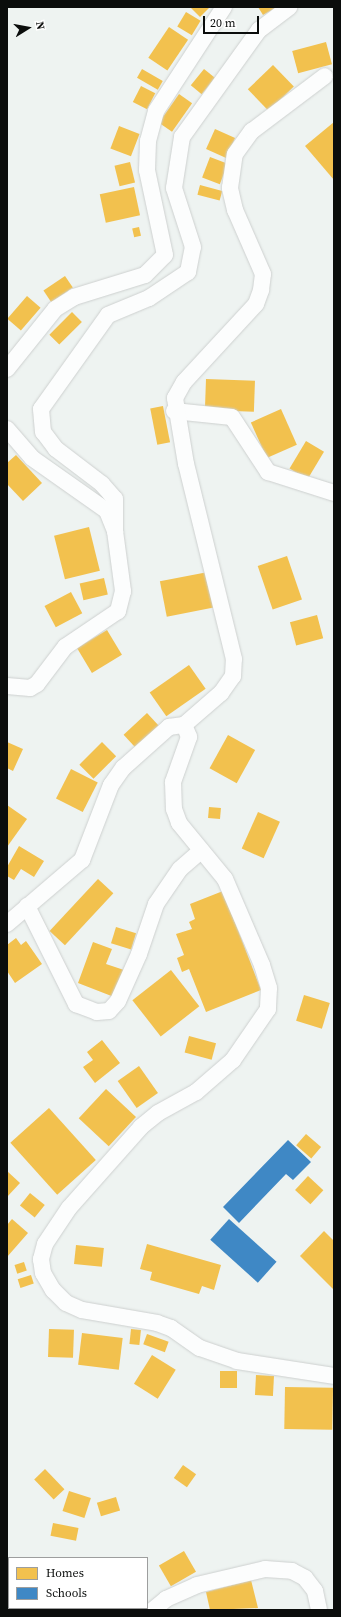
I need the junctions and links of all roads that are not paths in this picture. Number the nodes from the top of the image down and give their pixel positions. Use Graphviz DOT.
graph roads {
  1 [pos="224,7"];
  2 [pos="289,7"];
  3 [pos="325,76"];
  4 [pos="7,369"];
  5 [pos="174,411"];
  6 [pos="7,429"];
  7 [pos="334,493"];
  8 [pos="115,531"];
  9 [pos="7,686"];
  10 [pos="184,726"];
  11 [pos="201,851"];
  12 [pos="27,906"];
  13 [pos="7,924"];
  14 [pos="334,1376"];
  15 [pos="153,1610"];
  16 [pos="319,1610"];
  1 -- 4 [label="street"];
  2 -- 8 [label="street"];
  3 -- 5 [label="street"];
  5 -- 7 [label="street"];
  5 -- 10 [label="street"];
  6 -- 8 [label="street"];
  8 -- 9 [label="street"];
  10 -- 11 [label="street"];
  10 -- 12 [label="street"];
  11 -- 12 [label="street"];
  11 -- 14 [label="street"];
  12 -- 13 [label="street"];
  15 -- 16 [label="street"];
}
